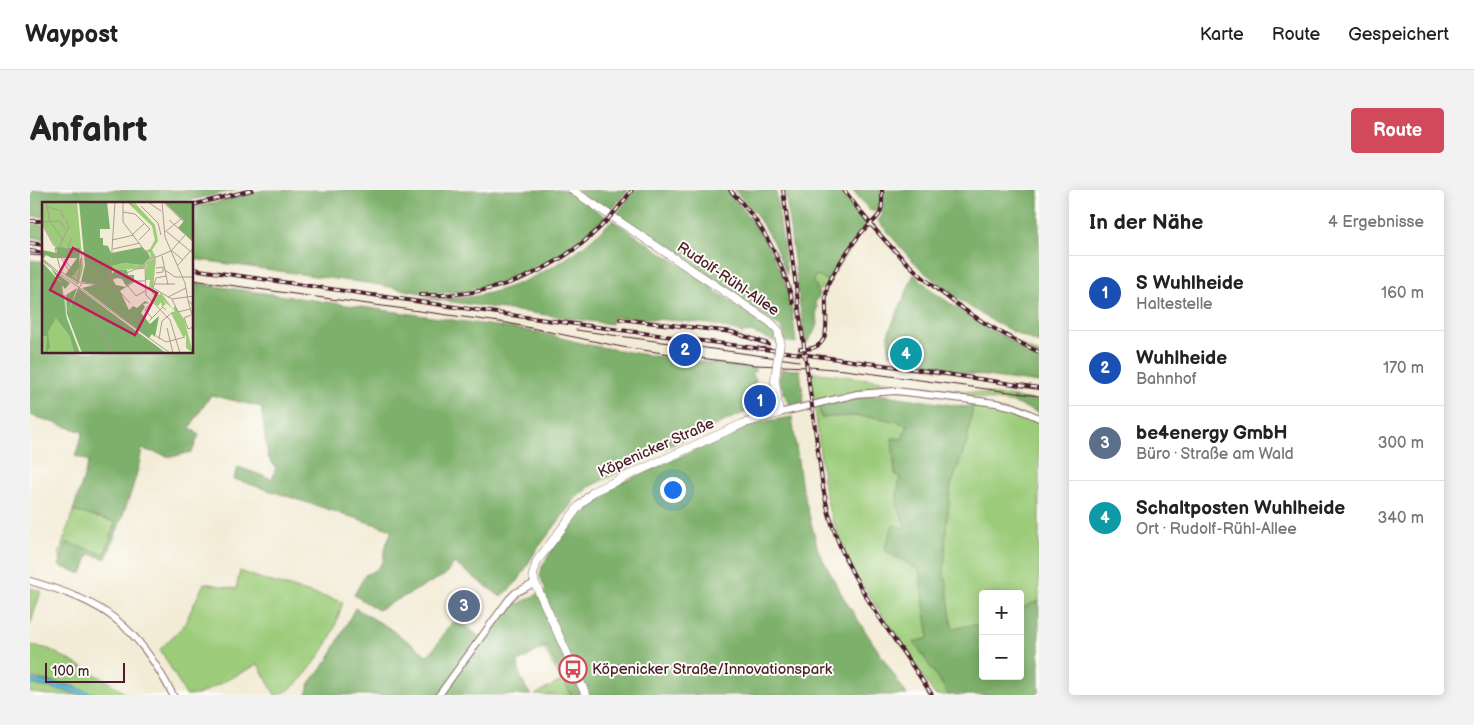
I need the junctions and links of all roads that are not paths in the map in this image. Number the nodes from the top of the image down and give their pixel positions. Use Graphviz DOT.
graph roads {
  1 [pos="572,190"];
  2 [pos="779,413"];
  3 [pos="1039,418"];
  4 [pos="30,581"];
  5 [pos="535,583"];
  6 [pos="173,695"];
  7 [pos="439,695"];
  8 [pos="586,695"];
  1 -- 2 [label="main road, Rudolf-Rühl-Allee, bridge"];
  2 -- 3 [label="street"];
  2 -- 5 [label="main road, Köpenicker Straße"];
  4 -- 6 [label="street"];
  5 -- 7 [label="street"];
  5 -- 8 [label="main road"];
}
